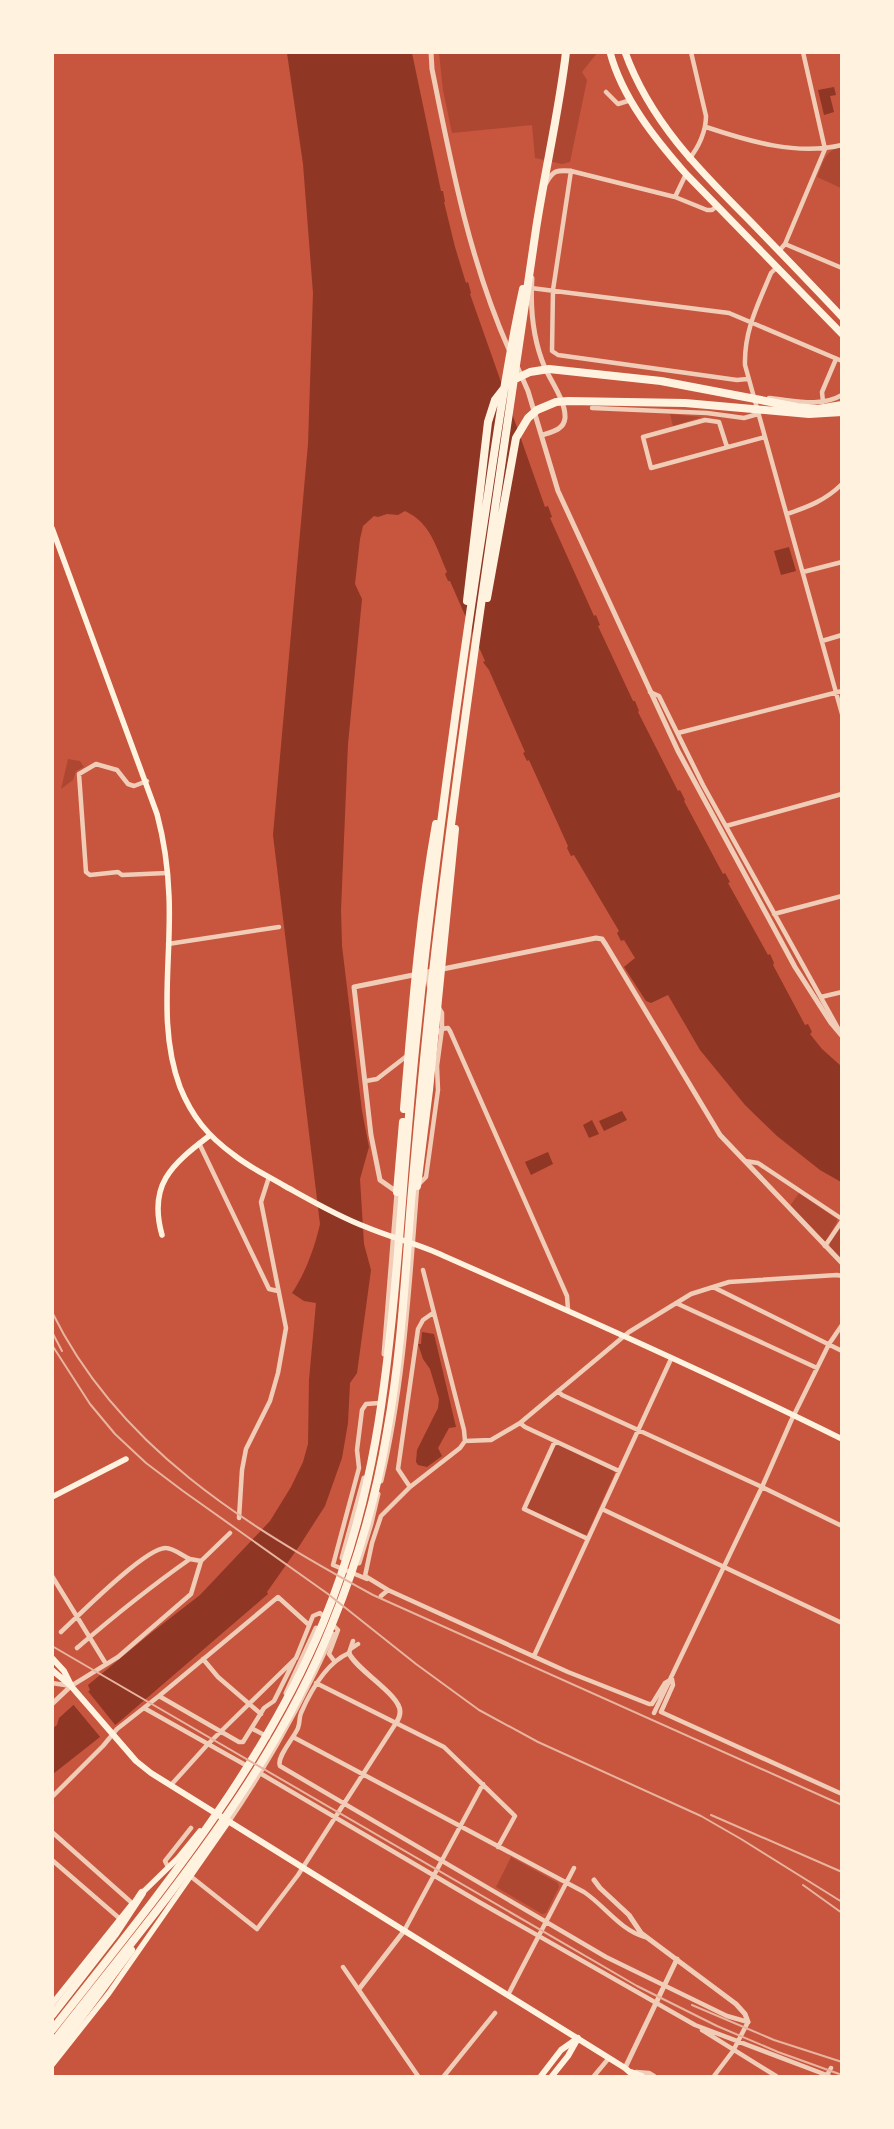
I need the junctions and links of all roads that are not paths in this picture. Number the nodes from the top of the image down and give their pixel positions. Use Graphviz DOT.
graph roads {
  1 [pos="431,52"];
  2 [pos="566,52"];
  3 [pos="610,52"];
  4 [pos="624,52"];
  5 [pos="691,52"];
  6 [pos="803,52"];
  7 [pos="606,92"];
  8 [pos="631,100"];
  9 [pos="706,127"];
  10 [pos="842,146"];
  11 [pos="825,149"];
  12 [pos="689,159"];
  13 [pos="571,171"];
  14 [pos="686,174"];
  15 [pos="675,197"];
  16 [pos="717,206"];
  17 [pos="539,213"];
  18 [pos="785,244"];
  19 [pos="779,251"];
  20 [pos="776,268"];
  21 [pos="842,268"];
  22 [pos="531,288"];
  23 [pos="552,290"];
  24 [pos="842,316"];
  25 [pos="750,322"];
  26 [pos="842,334"];
  27 [pos="836,359"];
  28 [pos="842,361"];
  29 [pos="747,379"];
  30 [pos="842,395"];
  31 [pos="753,397"];
  32 [pos="842,405"];
  33 [pos="592,408"];
  34 [pos="827,408"];
  35 [pos="842,412"];
  36 [pos="758,414"];
  37 [pos="542,435"];
  38 [pos="765,437"];
  39 [pos="727,447"];
  40 [pos="842,484"];
  41 [pos="787,514"];
  42 [pos="52,528"];
  43 [pos="842,562"];
  44 [pos="803,572"];
  45 [pos="842,635"];
  46 [pos="822,641"];
  47 [pos="458,688"];
  48 [pos="468,690"];
  49 [pos="842,691"];
  50 [pos="650,692"];
  51 [pos="835,692"];
  52 [pos="842,714"];
  53 [pos="452,734"];
  54 [pos="678,734"];
  55 [pos="462,735"];
  56 [pos="147,781"];
  57 [pos="700,786"];
  58 [pos="842,794"];
  59 [pos="726,826"];
  60 [pos="751,871"];
  61 [pos="167,873"];
  62 [pos="744,874"];
  63 [pos="842,896"];
  64 [pos="774,914"];
  65 [pos="279,927"];
  66 [pos="168,944"];
  67 [pos="801,964"];
  68 [pos="795,967"];
  69 [pos="427,972"];
  70 [pos="842,992"];
  71 [pos="821,997"];
  72 [pos="442,1029"];
  73 [pos="840,1034"];
  74 [pos="366,1081"];
  75 [pos="209,1136"];
  76 [pos="199,1143"];
  77 [pos="744,1161"];
  78 [pos="269,1177"];
  79 [pos="418,1186"];
  80 [pos="398,1192"];
  81 [pos="842,1220"];
  82 [pos="162,1235"];
  83 [pos="394,1236"];
  84 [pos="413,1243"];
  85 [pos="826,1246"];
  86 [pos="842,1263"];
  87 [pos="423,1270"];
  88 [pos="842,1276"];
  89 [pos="712,1287"];
  90 [pos="278,1291"];
  91 [pos="676,1303"];
  92 [pos="568,1310"];
  93 [pos="433,1313"];
  94 [pos="842,1324"];
  95 [pos="624,1337"];
  96 [pos="829,1344"];
  97 [pos="842,1351"];
  98 [pos="670,1358"];
  99 [pos="817,1368"];
  100 [pos="558,1391"];
  101 [pos="379,1403"];
  102 [pos="396,1405"];
  103 [pos="408,1407"];
  104 [pos="794,1415"];
  105 [pos="520,1423"];
  106 [pos="637,1431"];
  107 [pos="842,1439"];
  108 [pos="465,1441"];
  109 [pos="555,1441"];
  110 [pos="126,1459"];
  111 [pos="619,1470"];
  112 [pos="410,1487"];
  113 [pos="762,1487"];
  114 [pos="52,1497"];
  115 [pos="602,1509"];
  116 [pos="239,1518"];
  117 [pos="842,1526"];
  118 [pos="230,1533"];
  119 [pos="588,1539"];
  120 [pos="342,1558"];
  121 [pos="190,1559"];
  122 [pos="201,1561"];
  123 [pos="359,1563"];
  124 [pos="724,1566"];
  125 [pos="52,1576"];
  126 [pos="373,1582"];
  127 [pos="388,1590"];
  128 [pos="383,1597"];
  129 [pos="78,1617"];
  130 [pos="842,1623"];
  131 [pos="309,1625"];
  132 [pos="316,1628"];
  133 [pos="61,1632"];
  134 [pos="333,1634"];
  135 [pos="90,1637"];
  136 [pos="356,1643"];
  137 [pos="77,1648"];
  138 [pos="350,1651"];
  139 [pos="534,1656"];
  140 [pos="52,1658"];
  141 [pos="296,1658"];
  142 [pos="203,1659"];
  143 [pos="335,1662"];
  144 [pos="106,1664"];
  145 [pos="52,1670"];
  146 [pos="672,1679"];
  147 [pos="52,1682"];
  148 [pos="316,1683"];
  149 [pos="71,1686"];
  150 [pos="159,1696"];
  151 [pos="52,1704"];
  152 [pos="248,1704"];
  153 [pos="144,1708"];
  154 [pos="654,1712"];
  155 [pos="261,1714"];
  156 [pos="396,1723"];
  157 [pos="253,1729"];
  158 [pos="221,1732"];
  159 [pos="110,1733"];
  160 [pos="264,1734"];
  161 [pos="293,1737"];
  162 [pos="279,1742"];
  163 [pos="208,1744"];
  164 [pos="287,1747"];
  165 [pos="245,1765"];
  166 [pos="260,1774"];
  167 [pos="364,1774"];
  168 [pos="483,1784"];
  169 [pos="171,1786"];
  170 [pos="842,1794"];
  171 [pos="52,1797"];
  172 [pos="345,1803"];
  173 [pos="215,1812"];
  174 [pos="336,1818"];
  175 [pos="229,1820"];
  176 [pos="460,1826"];
  177 [pos="191,1828"];
  178 [pos="52,1832"];
  179 [pos="498,1847"];
  180 [pos="52,1860"];
  181 [pos="441,1861"];
  182 [pos="168,1867"];
  183 [pos="303,1868"];
  184 [pos="574,1868"];
  185 [pos="189,1875"];
  186 [pos="434,1876"];
  187 [pos="594,1880"];
  188 [pos="567,1883"];
  189 [pos="142,1893"];
  190 [pos="132,1904"];
  191 [pos="119,1918"];
  192 [pos="546,1923"];
  193 [pos="404,1931"];
  194 [pos="539,1937"];
  195 [pos="646,1938"];
  196 [pos="677,1959"];
  197 [pos="343,1967"];
  198 [pos="665,1987"];
  199 [pos="359,1989"];
  200 [pos="508,1995"];
  201 [pos="54,2000"];
  202 [pos="657,2004"];
  203 [pos="495,2013"];
  204 [pos="52,2015"];
  205 [pos="748,2022"];
  206 [pos="695,2025"];
  207 [pos="52,2030"];
  208 [pos="578,2038"];
  209 [pos="738,2043"];
  210 [pos="52,2044"];
  211 [pos="733,2051"];
  212 [pos="52,2057"];
  213 [pos="609,2058"];
  214 [pos="52,2065"];
  215 [pos="831,2068"];
  216 [pos="630,2073"];
  217 [pos="418,2076"];
  218 [pos="444,2076"];
  219 [pos="541,2076"];
  220 [pos="552,2076"];
  221 [pos="594,2076"];
  222 [pos="642,2076"];
  223 [pos="654,2076"];
  224 [pos="714,2076"];
  225 [pos="776,2076"];
  226 [pos="828,2076"];
  1 -- 37 [label="street"];
  2 -- 17 [label="highway"];
  3 -- 8 [label="highway"];
  4 -- 12 [label="highway"];
  5 -- 9 [label="street"];
  6 -- 11 [label="street"];
  7 -- 8 [label="street"];
  8 -- 14 [label="highway"];
  9 -- 11 [label="street"];
  9 -- 12 [label="street"];
  10 -- 11 [label="street"];
  11 -- 18 [label="street"];
  12 -- 19 [label="highway"];
  13 -- 15 [label="street"];
  13 -- 22 [label="street"];
  13 -- 23 [label="street"];
  14 -- 15 [label="street"];
  14 -- 16 [label="highway"];
  15 -- 16 [label="street"];
  16 -- 20 [label="highway"];
  17 -- 47 [label="highway"];
  17 -- 48 [label="highway"];
  18 -- 19 [label="street"];
  18 -- 21 [label="street"];
  19 -- 24 [label="highway"];
  20 -- 25 [label="street"];
  20 -- 26 [label="highway"];
  22 -- 23 [label="street"];
  22 -- 37 [label="street"];
  23 -- 25 [label="street"];
  23 -- 29 [label="street"];
  25 -- 27 [label="street"];
  25 -- 29 [label="street"];
  27 -- 28 [label="street"];
  27 -- 34 [label="street"];
  29 -- 31 [label="street"];
  30 -- 34 [label="street"];
  31 -- 34 [label="street"];
  31 -- 36 [label="street"];
  32 -- 34 [label="highway"];
  33 -- 36 [label="street"];
  34 -- 35 [label="highway"];
  34 -- 47 [label="highway"];
  34 -- 48 [label="highway"];
  36 -- 38 [label="street"];
  37 -- 50 [label="street"];
  38 -- 39 [label="street"];
  38 -- 41 [label="street"];
  39 -- 39 [label="street"];
  40 -- 41 [label="street"];
  41 -- 44 [label="street"];
  42 -- 56 [label="main road"];
  43 -- 44 [label="street"];
  44 -- 46 [label="street"];
  45 -- 46 [label="street"];
  46 -- 51 [label="street"];
  47 -- 53 [label="highway"];
  48 -- 55 [label="highway"];
  49 -- 51 [label="street"];
  50 -- 54 [label="street"];
  50 -- 57 [label="street"];
  51 -- 52 [label="street"];
  51 -- 54 [label="street"];
  53 -- 80 [label="highway"];
  53 -- 207 [label="highway"];
  54 -- 57 [label="street"];
  55 -- 79 [label="highway"];
  55 -- 210 [label="highway"];
  56 -- 61 [label="main road"];
  56 -- 61 [label="street"];
  57 -- 59 [label="street"];
  57 -- 62 [label="street"];
  58 -- 59 [label="street"];
  59 -- 60 [label="street"];
  60 -- 62 [label="street"];
  60 -- 64 [label="street"];
  61 -- 66 [label="main road"];
  62 -- 68 [label="street"];
  63 -- 64 [label="street"];
  64 -- 67 [label="street"];
  65 -- 66 [label="street"];
  66 -- 75 [label="main road"];
  67 -- 68 [label="street"];
  67 -- 71 [label="street"];
  68 -- 73 [label="street"];
  69 -- 72 [label="street"];
  69 -- 74 [label="street"];
  69 -- 77 [label="street"];
  70 -- 71 [label="street"];
  71 -- 73 [label="street"];
  72 -- 74 [label="street"];
  72 -- 79 [label="street"];
  72 -- 92 [label="street"];
  74 -- 80 [label="street"];
  75 -- 76 [label="main road"];
  75 -- 78 [label="main road"];
  76 -- 82 [label="main road"];
  76 -- 90 [label="street"];
  77 -- 81 [label="street"];
  77 -- 85 [label="street"];
  78 -- 83 [label="main road"];
  78 -- 90 [label="street"];
  79 -- 84 [label="street"];
  80 -- 83 [label="street"];
  81 -- 85 [label="street"];
  83 -- 84 [label="main road"];
  83 -- 101 [label="street"];
  84 -- 92 [label="main road"];
  84 -- 102 [label="street"];
  85 -- 86 [label="street"];
  87 -- 93 [label="street"];
  88 -- 89 [label="street"];
  89 -- 91 [label="street"];
  89 -- 96 [label="street"];
  90 -- 116 [label="street"];
  91 -- 95 [label="street"];
  91 -- 99 [label="street"];
  92 -- 95 [label="main road"];
  93 -- 103 [label="street"];
  93 -- 108 [label="street"];
  94 -- 96 [label="street"];
  95 -- 98 [label="main road"];
  95 -- 100 [label="street"];
  96 -- 97 [label="street"];
  96 -- 99 [label="street"];
  98 -- 104 [label="main road"];
  98 -- 106 [label="street"];
  99 -- 104 [label="street"];
  100 -- 105 [label="street"];
  100 -- 106 [label="street"];
  101 -- 120 [label="street"];
  101 -- 126 [label="street"];
  102 -- 103 [label="street"];
  102 -- 123 [label="street"];
  103 -- 112 [label="street"];
  104 -- 107 [label="main road"];
  104 -- 113 [label="street"];
  105 -- 108 [label="street"];
  105 -- 109 [label="street"];
  106 -- 111 [label="street"];
  106 -- 113 [label="street"];
  108 -- 112 [label="street"];
  109 -- 111 [label="street"];
  109 -- 119 [label="street"];
  110 -- 114 [label="main road"];
  111 -- 115 [label="street"];
  112 -- 126 [label="street"];
  113 -- 117 [label="street"];
  113 -- 124 [label="street"];
  115 -- 119 [label="street"];
  115 -- 124 [label="street"];
  118 -- 122 [label="street"];
  119 -- 139 [label="street"];
  121 -- 122 [label="street"];
  121 -- 129 [label="street"];
  121 -- 135 [label="street"];
  122 -- 144 [label="street"];
  124 -- 130 [label="street"];
  124 -- 146 [label="street"];
  125 -- 129 [label="street"];
  126 -- 127 [label="street"];
  127 -- 128 [label="street"];
  127 -- 139 [label="street"];
  129 -- 133 [label="street"];
  129 -- 135 [label="street"];
  131 -- 141 [label="street"];
  131 -- 142 [label="street"];
  131 -- 143 [label="street"];
  132 -- 160 [label="street"];
  134 -- 162 [label="street"];
  135 -- 137 [label="street"];
  135 -- 144 [label="street"];
  136 -- 138 [label="street"];
  138 -- 143 [label="street"];
  138 -- 156 [label="street"];
  139 -- 146 [label="street"];
  140 -- 149 [label="main road"];
  141 -- 152 [label="street"];
  141 -- 155 [label="street"];
  142 -- 150 [label="street"];
  142 -- 152 [label="street"];
  143 -- 148 [label="street"];
  144 -- 149 [label="street"];
  145 -- 149 [label="main road"];
  146 -- 154 [label="street"];
  146 -- 170 [label="street"];
  147 -- 149 [label="street"];
  148 -- 156 [label="street"];
  148 -- 161 [label="street"];
  149 -- 151 [label="street"];
  149 -- 159 [label="main road"];
  150 -- 153 [label="street"];
  150 -- 158 [label="street"];
  152 -- 155 [label="street"];
  152 -- 158 [label="street"];
  153 -- 159 [label="street"];
  153 -- 163 [label="street"];
  155 -- 157 [label="street"];
  156 -- 167 [label="street"];
  156 -- 168 [label="street"];
  157 -- 158 [label="street"];
  157 -- 160 [label="street"];
  158 -- 163 [label="street"];
  159 -- 169 [label="main road"];
  159 -- 171 [label="street"];
  160 -- 162 [label="street"];
  160 -- 165 [label="street"];
  161 -- 164 [label="street"];
  161 -- 167 [label="street"];
  162 -- 164 [label="street"];
  162 -- 166 [label="street"];
  163 -- 165 [label="street"];
  163 -- 169 [label="street"];
  164 -- 172 [label="street"];
  165 -- 166 [label="street"];
  165 -- 173 [label="street"];
  166 -- 174 [label="street"];
  166 -- 175 [label="street"];
  167 -- 172 [label="street"];
  167 -- 176 [label="street"];
  168 -- 176 [label="street"];
  168 -- 179 [label="street"];
  169 -- 173 [label="main road"];
  172 -- 174 [label="street"];
  172 -- 181 [label="street"];
  173 -- 175 [label="main road"];
  173 -- 182 [label="main road"];
  174 -- 183 [label="street"];
  174 -- 186 [label="street"];
  175 -- 183 [label="main road"];
  175 -- 185 [label="main road"];
  176 -- 179 [label="street"];
  176 -- 181 [label="street"];
  177 -- 182 [label="street"];
  178 -- 190 [label="street"];
  179 -- 188 [label="street"];
  180 -- 191 [label="street"];
  181 -- 186 [label="street"];
  181 -- 192 [label="street"];
  182 -- 189 [label="main road"];
  183 -- 185 [label="street"];
  183 -- 193 [label="main road"];
  184 -- 188 [label="street"];
  185 -- 212 [label="highway"];
  185 -- 214 [label="main road"];
  186 -- 193 [label="street"];
  186 -- 194 [label="street"];
  187 -- 195 [label="street"];
  188 -- 192 [label="street"];
  188 -- 195 [label="street"];
  189 -- 190 [label="main road"];
  189 -- 204 [label="highway"];
  190 -- 191 [label="main road"];
  191 -- 201 [label="main road"];
  192 -- 194 [label="street"];
  192 -- 198 [label="street"];
  193 -- 199 [label="street"];
  193 -- 200 [label="main road"];
  194 -- 200 [label="street"];
  194 -- 202 [label="street"];
  195 -- 196 [label="street"];
  196 -- 198 [label="street"];
  196 -- 205 [label="street"];
  197 -- 199 [label="street"];
  198 -- 202 [label="street"];
  198 -- 205 [label="street"];
  199 -- 217 [label="street"];
  200 -- 208 [label="main road"];
  202 -- 206 [label="street"];
  202 -- 216 [label="street"];
  203 -- 218 [label="street"];
  205 -- 209 [label="street"];
  206 -- 209 [label="street"];
  206 -- 211 [label="street"];
  208 -- 213 [label="main road"];
  208 -- 219 [label="main road"];
  208 -- 220 [label="main road"];
  209 -- 211 [label="street"];
  209 -- 226 [label="street"];
  211 -- 224 [label="street"];
  211 -- 225 [label="street"];
  213 -- 216 [label="main road"];
  213 -- 221 [label="street"];
  215 -- 226 [label="street"];
  216 -- 222 [label="main road"];
  216 -- 223 [label="street"];
}
